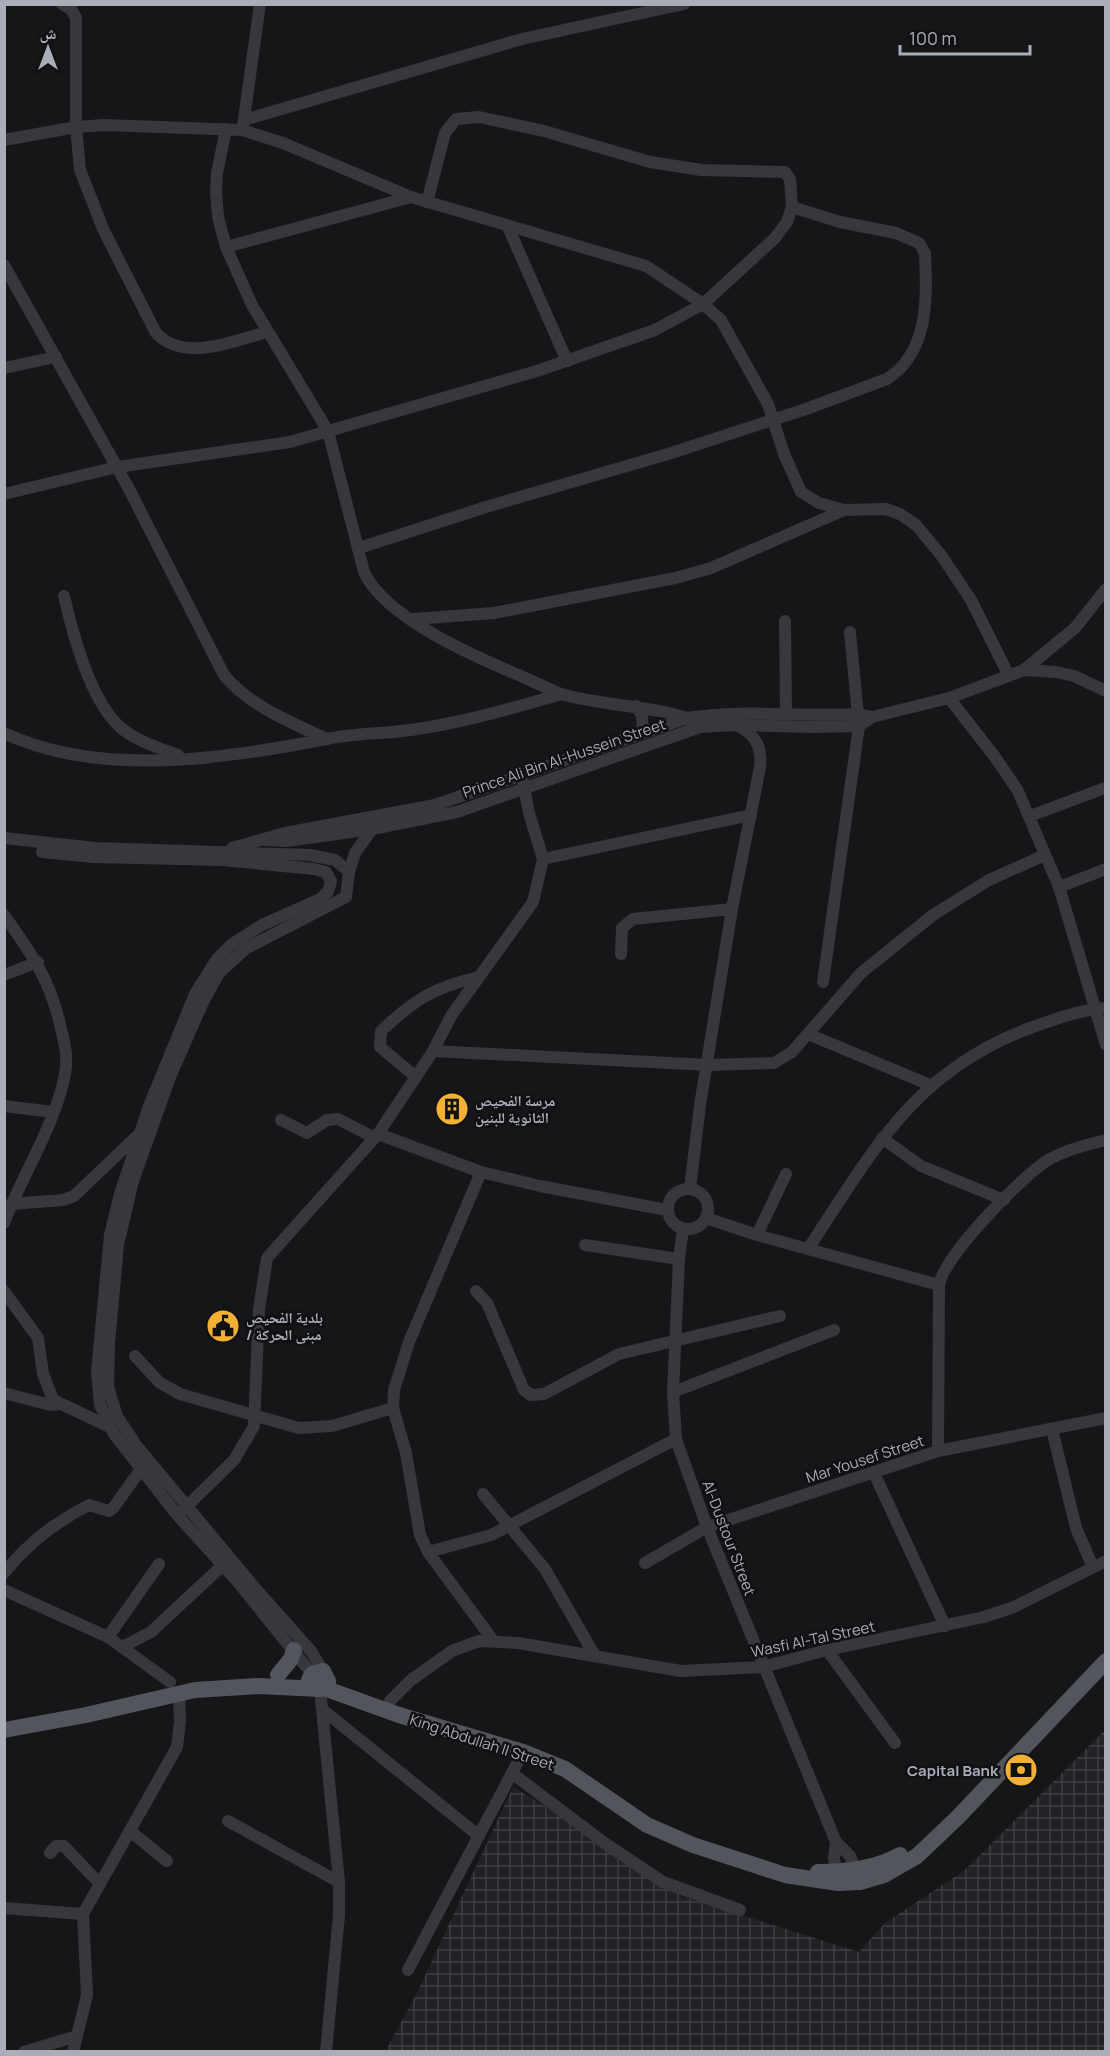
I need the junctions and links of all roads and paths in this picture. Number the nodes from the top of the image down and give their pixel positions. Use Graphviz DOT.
graph roads {
  1 [pos="62,4"];
  2 [pos="260,4"];
  3 [pos="682,5"];
  4 [pos="243,125"];
  5 [pos="76,127"];
  6 [pos="226,129"];
  7 [pos="4,140"];
  8 [pos="411,197"];
  9 [pos="427,202"];
  10 [pos="792,207"];
  11 [pos="508,227"];
  12 [pos="226,247"];
  13 [pos="4,265"];
  14 [pos="703,304"];
  15 [pos="267,332"];
  16 [pos="56,357"];
  17 [pos="567,361"];
  18 [pos="4,368"];
  19 [pos="774,420"];
  20 [pos="328,431"];
  21 [pos="117,466"];
  22 [pos="4,494"];
  23 [pos="844,510"];
  24 [pos="359,548"];
  25 [pos="1106,589"];
  26 [pos="64,596"];
  27 [pos="413,619"];
  28 [pos="785,621"];
  29 [pos="850,632"];
  30 [pos="1024,670"];
  31 [pos="1010,676"];
  32 [pos="1106,691"];
  33 [pos="561,694"];
  34 [pos="949,698"];
  35 [pos="636,706"];
  36 [pos="786,716"];
  37 [pos="687,718"];
  38 [pos="859,720"];
  39 [pos="736,725"];
  40 [pos="700,727"];
  41 [pos="643,732"];
  42 [pos="4,733"];
  43 [pos="327,739"];
  44 [pos="185,758"];
  45 [pos="522,776"];
  46 [pos="525,788"];
  47 [pos="1105,788"];
  48 [pos="751,815"];
  49 [pos="1029,816"];
  50 [pos="372,829"];
  51 [pos="4,838"];
  52 [pos="265,840"];
  53 [pos="4,845"];
  54 [pos="224,855"];
  55 [pos="1045,855"];
  56 [pos="543,859"];
  57 [pos="1106,869"];
  58 [pos="349,872"];
  59 [pos="1059,887"];
  60 [pos="732,909"];
  61 [pos="4,915"];
  62 [pos="621,954"];
  63 [pos="38,962"];
  64 [pos="4,975"];
  65 [pos="479,977"];
  66 [pos="823,982"];
  67 [pos="1100,1008"];
  68 [pos="808,1034"];
  69 [pos="1106,1045"];
  70 [pos="433,1051"];
  71 [pos="709,1065"];
  72 [pos="416,1077"];
  73 [pos="930,1085"];
  74 [pos="4,1106"];
  75 [pos="154,1108"];
  76 [pos="53,1112"];
  77 [pos="281,1120"];
  78 [pos="138,1136"];
  79 [pos="376,1136"];
  80 [pos="882,1138"];
  81 [pos="1106,1140"];
  82 [pos="482,1172"];
  83 [pos="786,1174"];
  84 [pos="690,1189"];
  85 [pos="1004,1200"];
  86 [pos="11,1204"];
  87 [pos="668,1210"];
  88 [pos="706,1218"];
  89 [pos="4,1223"];
  90 [pos="683,1229"];
  91 [pos="757,1235"];
  92 [pos="585,1245"];
  93 [pos="808,1249"];
  94 [pos="679,1259"];
  95 [pos="939,1286"];
  96 [pos="4,1291"];
  97 [pos="476,1291"];
  98 [pos="780,1316"];
  99 [pos="834,1330"];
  100 [pos="675,1339"];
  101 [pos="135,1356"];
  102 [pos="673,1392"];
  103 [pos="4,1393"];
  104 [pos="59,1404"];
  105 [pos="393,1408"];
  106 [pos="254,1416"];
  107 [pos="1106,1418"];
  108 [pos="110,1426"];
  109 [pos="1052,1429"];
  110 [pos="676,1439"];
  111 [pos="938,1451"];
  112 [pos="141,1469"];
  113 [pos="874,1473"];
  114 [pos="483,1494"];
  115 [pos="187,1506"];
  116 [pos="178,1516"];
  117 [pos="510,1526"];
  118 [pos="707,1527"];
  119 [pos="428,1552"];
  120 [pos="1106,1561"];
  121 [pos="645,1563"];
  122 [pos="159,1564"];
  123 [pos="223,1565"];
  124 [pos="1093,1567"];
  125 [pos="4,1573"];
  126 [pos="4,1590"];
  127 [pos="945,1626"];
  128 [pos="151,1632"];
  129 [pos="108,1637"];
  130 [pos="492,1640"];
  131 [pos="122,1647"];
  132 [pos="1106,1648"];
  133 [pos="294,1650"];
  134 [pos="827,1650"];
  135 [pos="595,1656"];
  136 [pos="138,1658"];
  137 [pos="1106,1661"];
  138 [pos="763,1667"];
  139 [pos="278,1675"];
  140 [pos="319,1680"];
  141 [pos="174,1687"];
  142 [pos="390,1701"];
  143 [pos="322,1710"];
  144 [pos="4,1722"];
  145 [pos="4,1730"];
  146 [pos="895,1743"];
  147 [pos="523,1752"];
  148 [pos="513,1774"];
  149 [pos="228,1821"];
  150 [pos="130,1831"];
  151 [pos="479,1836"];
  152 [pos="836,1842"];
  153 [pos="50,1853"];
  154 [pos="167,1861"];
  155 [pos="859,1875"];
  156 [pos="838,1877"];
  157 [pos="339,1882"];
  158 [pos="99,1883"];
  159 [pos="4,1908"];
  160 [pos="740,1910"];
  161 [pos="83,1914"];
  162 [pos="408,1970"];
  163 [pos="77,2037"];
  164 [pos="24,2052"];
  165 [pos="73,2052"];
  166 [pos="326,2052"];
  1 -- 5 [label="street"];
  2 -- 4 [label="street"];
  3 -- 4 [label="street"];
  4 -- 6 [label="street"];
  4 -- 8 [label="street"];
  5 -- 6 [label="street"];
  5 -- 7 [label="street"];
  5 -- 15 [label="street"];
  6 -- 12 [label="street"];
  8 -- 9 [label="street"];
  8 -- 12 [label="street"];
  9 -- 10 [label="street"];
  9 -- 11 [label="street"];
  10 -- 14 [label="street"];
  10 -- 19 [label="street"];
  11 -- 14 [label="street"];
  11 -- 17 [label="street"];
  12 -- 15 [label="street"];
  13 -- 16 [label="street"];
  14 -- 17 [label="street"];
  14 -- 19 [label="street"];
  15 -- 20 [label="street"];
  16 -- 18 [label="street"];
  16 -- 21 [label="street"];
  17 -- 20 [label="street"];
  19 -- 23 [label="street"];
  19 -- 24 [label="street"];
  20 -- 21 [label="street"];
  20 -- 24 [label="street"];
  21 -- 22 [label="street"];
  21 -- 43 [label="street"];
  23 -- 27 [label="street"];
  23 -- 31 [label="street"];
  24 -- 27 [label="street"];
  25 -- 30 [label="street"];
  26 -- 44 [label="street"];
  27 -- 33 [label="street"];
  28 -- 36 [label="street"];
  29 -- 38 [label="street"];
  30 -- 31 [label="street"];
  30 -- 32 [label="street"];
  31 -- 34 [label="street"];
  33 -- 35 [label="street"];
  33 -- 43 [label="street"];
  34 -- 38 [label="street"];
  34 -- 49 [label="street"];
  35 -- 37 [label="street"];
  35 -- 41 [label="street"];
  36 -- 37 [label="street, Prince Ali Bin Al-Hussein Street"];
  36 -- 38 [label="street, Prince Ali Bin Al-Hussein Street"];
  37 -- 40 [label="street"];
  37 -- 41 [label="street, Prince Ali Bin Al-Hussein Street"];
  38 -- 39 [label="street, Prince Ali Bin Al-Hussein Street"];
  38 -- 66 [label="street"];
  39 -- 40 [label="street, Prince Ali Bin Al-Hussein Street"];
  39 -- 48 [label="street"];
  40 -- 46 [label="street, Prince Ali Bin Al-Hussein Street"];
  41 -- 45 [label="street, Prince Ali Bin Al-Hussein Street"];
  42 -- 44 [label="street"];
  43 -- 44 [label="street"];
  45 -- 46 [label="street"];
  45 -- 52 [label="street, Prince Ali Bin Al-Hussein Street"];
  46 -- 50 [label="street, Prince Ali Bin Al-Hussein Street"];
  46 -- 56 [label="street"];
  47 -- 49 [label="street"];
  48 -- 56 [label="street"];
  48 -- 60 [label="street"];
  49 -- 55 [label="street"];
  50 -- 52 [label="street, Prince Ali Bin Al-Hussein Street"];
  50 -- 58 [label="street"];
  51 -- 54 [label="street, Prince Ali Bin Al-Hussein Street"];
  52 -- 54 [label="street, Prince Ali Bin Al-Hussein Street"];
  53 -- 54 [label="street, Prince Ali Bin Al-Hussein Street"];
  54 -- 58 [label="street"];
  54 -- 75 [label="street"];
  55 -- 59 [label="street"];
  55 -- 68 [label="street"];
  56 -- 65 [label="street"];
  57 -- 59 [label="street"];
  58 -- 75 [label="street"];
  59 -- 67 [label="street"];
  60 -- 62 [label="street"];
  60 -- 71 [label="street"];
  61 -- 63 [label="street"];
  63 -- 64 [label="street"];
  63 -- 76 [label="street"];
  65 -- 70 [label="street"];
  65 -- 72 [label="street"];
  67 -- 69 [label="street"];
  67 -- 73 [label="street"];
  68 -- 71 [label="street"];
  68 -- 73 [label="street"];
  70 -- 71 [label="street"];
  70 -- 72 [label="street"];
  71 -- 84 [label="street"];
  72 -- 79 [label="street"];
  73 -- 80 [label="street"];
  74 -- 76 [label="street"];
  75 -- 78 [label="street"];
  75 -- 115 [label="street"];
  76 -- 86 [label="street"];
  77 -- 79 [label="street"];
  78 -- 86 [label="street"];
  78 -- 108 [label="street"];
  79 -- 82 [label="street"];
  79 -- 106 [label="street"];
  80 -- 85 [label="street"];
  80 -- 93 [label="street"];
  81 -- 85 [label="street"];
  82 -- 87 [label="street"];
  82 -- 105 [label="street"];
  83 -- 91 [label="street"];
  84 -- 87 [label="street"];
  84 -- 88 [label="street"];
  85 -- 95 [label="street"];
  86 -- 89 [label="street"];
  87 -- 90 [label="street"];
  88 -- 90 [label="street"];
  88 -- 91 [label="street"];
  90 -- 94 [label="street, Al-Dustour Street"];
  91 -- 93 [label="street"];
  92 -- 94 [label="street"];
  93 -- 95 [label="street"];
  94 -- 100 [label="street, Al-Dustour Street"];
  95 -- 111 [label="street"];
  96 -- 104 [label="street"];
  97 -- 100 [label="street"];
  98 -- 100 [label="street"];
  99 -- 102 [label="street"];
  100 -- 102 [label="street, Al-Dustour Street"];
  101 -- 106 [label="street"];
  102 -- 110 [label="street, Al-Dustour Street"];
  103 -- 104 [label="street"];
  104 -- 108 [label="street"];
  105 -- 106 [label="street"];
  105 -- 119 [label="street"];
  106 -- 115 [label="street"];
  107 -- 109 [label="street, Mar Yousef Street"];
  108 -- 112 [label="street"];
  109 -- 111 [label="street, Mar Yousef Street"];
  109 -- 124 [label="street"];
  110 -- 117 [label="street"];
  110 -- 118 [label="street, Al-Dustour Street"];
  111 -- 113 [label="street, Mar Yousef Street"];
  112 -- 116 [label="street"];
  112 -- 125 [label="street"];
  113 -- 118 [label="street, Mar Yousef Street"];
  113 -- 127 [label="street"];
  114 -- 117 [label="street"];
  115 -- 116 [label="street"];
  115 -- 140 [label="street"];
  116 -- 123 [label="street"];
  117 -- 119 [label="street"];
  117 -- 135 [label="street"];
  118 -- 121 [label="street, Mar Yousef Street"];
  118 -- 138 [label="street, Al-Dustour Street"];
  119 -- 130 [label="street"];
  120 -- 124 [label="street, Wasfi Al-Tal Street"];
  122 -- 129 [label="street"];
  123 -- 128 [label="street"];
  123 -- 133 [label="street"];
  124 -- 127 [label="street, Wasfi Al-Tal Street"];
  126 -- 129 [label="street"];
  127 -- 134 [label="street, Wasfi Al-Tal Street"];
  128 -- 131 [label="street"];
  128 -- 136 [label="street"];
  129 -- 131 [label="street"];
  130 -- 135 [label="street, Wasfi Al-Tal Street"];
  130 -- 142 [label="street, Wasfi Al-Tal Street"];
  131 -- 136 [label="street"];
  132 -- 155 [label="main road, King Abdullah II Street"];
  133 -- 139 [label="main road"];
  133 -- 140 [label="street"];
  134 -- 138 [label="street, Wasfi Al-Tal Street"];
  134 -- 146 [label="street"];
  135 -- 138 [label="street, Wasfi Al-Tal Street"];
  136 -- 141 [label="street"];
  137 -- 155 [label="main road, King Abdullah II Street"];
  138 -- 152 [label="street, Al-Dustour Street"];
  139 -- 140 [label="main road, King Abdullah II Street"];
  139 -- 141 [label="main road, King Abdullah II Street"];
  140 -- 141 [label="main road, King Abdullah II Street"];
  140 -- 142 [label="main road, King Abdullah II Street"];
  140 -- 143 [label="street"];
  140 -- 147 [label="main road, King Abdullah II Street"];
  141 -- 144 [label="main road, King Abdullah II Street"];
  141 -- 145 [label="main road, King Abdullah II Street"];
  141 -- 150 [label="street"];
  142 -- 156 [label="main road, King Abdullah II Street"];
  143 -- 151 [label="street"];
  143 -- 157 [label="street"];
  147 -- 148 [label="street"];
  147 -- 156 [label="main road, King Abdullah II Street"];
  148 -- 151 [label="street"];
  148 -- 160 [label="street"];
  149 -- 157 [label="street"];
  150 -- 154 [label="street"];
  150 -- 158 [label="street"];
  151 -- 162 [label="street"];
  152 -- 155 [label="street, Al-Dustour Street"];
  152 -- 156 [label="street, Al-Dustour Street"];
  153 -- 158 [label="street"];
  155 -- 156 [label="main road, King Abdullah II Street"];
  157 -- 166 [label="street"];
  158 -- 161 [label="street"];
  159 -- 161 [label="street"];
  161 -- 163 [label="street"];
  163 -- 164 [label="street"];
  163 -- 165 [label="street"];
}
